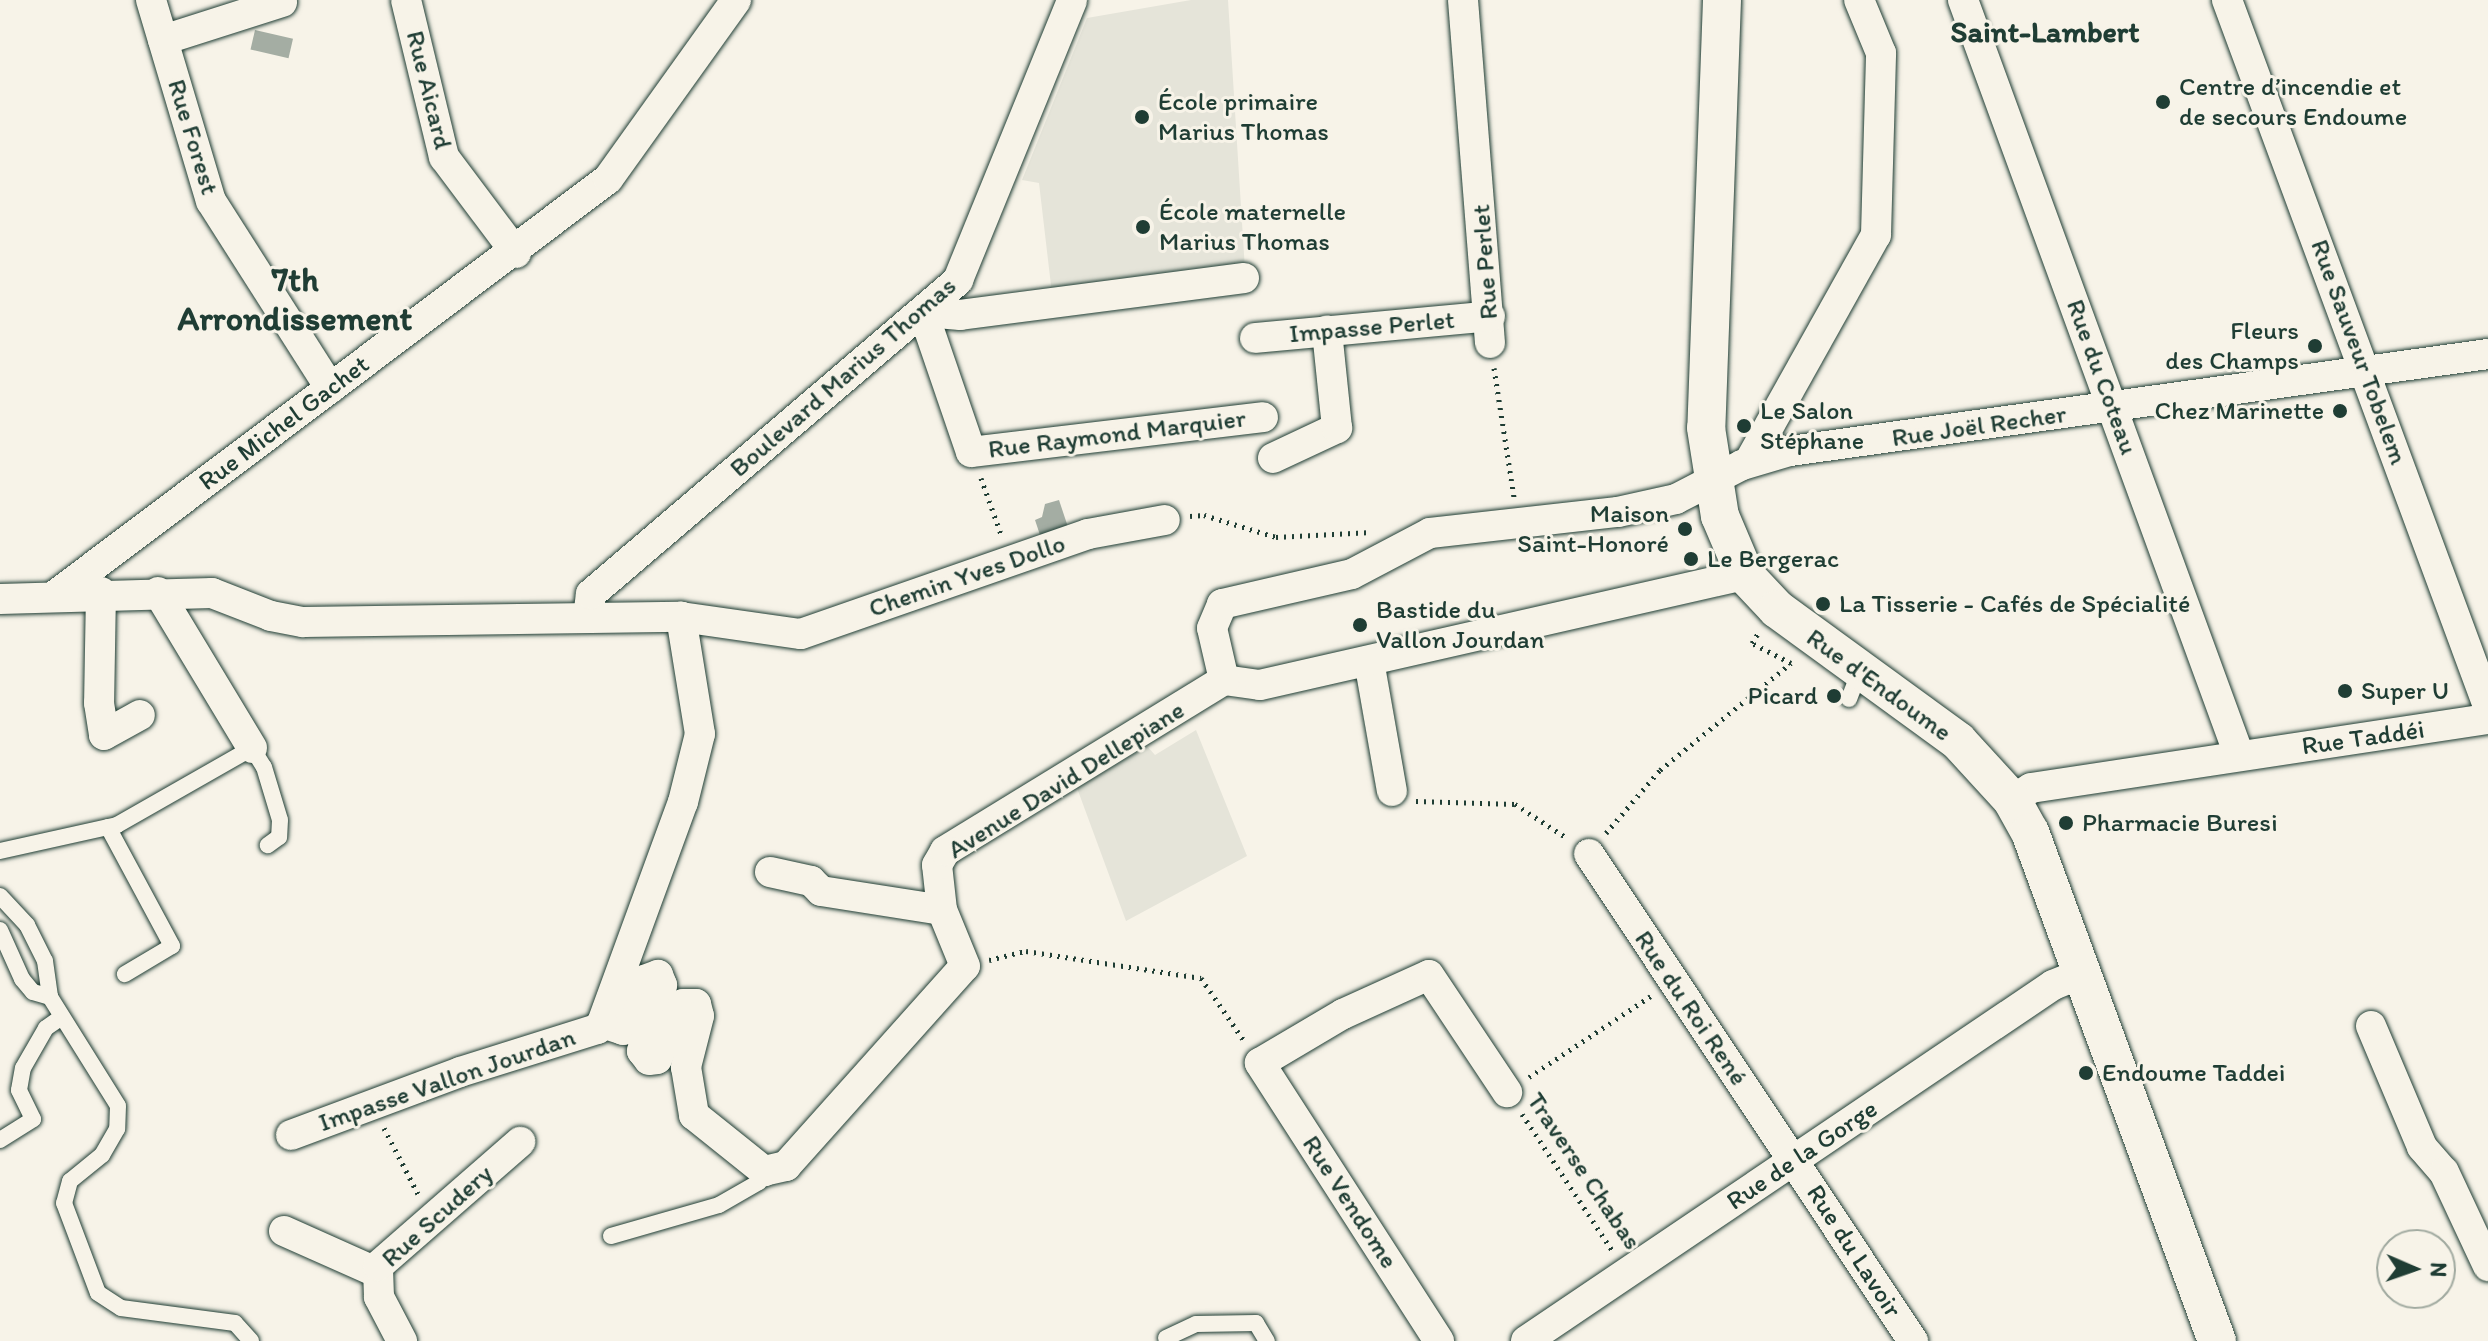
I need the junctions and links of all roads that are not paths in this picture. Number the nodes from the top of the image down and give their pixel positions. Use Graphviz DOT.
graph roads {
  1 [pos="151,0"];
  2 [pos="406,0"];
  3 [pos="1072,0"];
  4 [pos="1463,0"];
  5 [pos="1722,0"];
  6 [pos="1859,0"];
  7 [pos="1963,0"];
  8 [pos="2227,0"];
  9 [pos="282,2"];
  10 [pos="724,6"];
  11 [pos="163,40"];
  12 [pos="516,253"];
  13 [pos="1244,278"];
  14 [pos="923,312"];
  15 [pos="1490,330"];
  16 [pos="1327,331"];
  17 [pos="1255,338"];
  18 [pos="2488,354"];
  19 [pos="2366,371"];
  20 [pos="330,388"];
  21 [pos="2113,407"];
  22 [pos="1263,417"];
  23 [pos="1273,458"];
  24 [pos="1749,462"];
  25 [pos="1712,480"];
  26 [pos="1165,520"];
  27 [pos="1745,575"];
  28 [pos="101,592"];
  29 [pos="158,592"];
  30 [pos="52,597"];
  31 [pos="0,599"];
  32 [pos="681,617"];
  33 [pos="588,618"];
  34 [pos="1369,661"];
  35 [pos="1224,680"];
  36 [pos="2488,706"];
  37 [pos="140,715"];
  38 [pos="2488,719"];
  39 [pos="252,748"];
  40 [pos="2239,755"];
  41 [pos="1392,791"];
  42 [pos="2012,800"];
  43 [pos="108,827"];
  44 [pos="268,845"];
  45 [pos="1594,848"];
  46 [pos="0,851"];
  47 [pos="770,872"];
  48 [pos="0,896"];
  49 [pos="942,910"];
  50 [pos="0,930"];
  51 [pos="125,974"];
  52 [pos="2080,974"];
  53 [pos="50,997"];
  54 [pos="62,1017"];
  55 [pos="602,1023"];
  56 [pos="2371,1026"];
  57 [pos="460,1072"];
  58 [pos="1507,1092"];
  59 [pos="382,1124"];
  60 [pos="291,1135"];
  61 [pos="0,1140"];
  62 [pos="520,1142"];
  63 [pos="1795,1161"];
  64 [pos="764,1171"];
  65 [pos="284,1231"];
  66 [pos="611,1236"];
  67 [pos="2488,1266"];
  68 [pos="376,1272"];
  69 [pos="1166,1338"];
  70 [pos="251,1341"];
  71 [pos="402,1341"];
  72 [pos="1267,1341"];
  73 [pos="1439,1341"];
  74 [pos="1526,1341"];
  75 [pos="1913,1341"];
  76 [pos="2217,1341"];
  1 -- 11 [label="street, Rue Forest"];
  2 -- 12 [label="street, Rue Aicard"];
  3 -- 14 [label="street, Boulevard Marius Thomas"];
  4 -- 15 [label="street, Rue Perlet"];
  5 -- 25 [label="street, Rue d'Endoume"];
  6 -- 24 [label="street"];
  7 -- 21 [label="street, Rue du Coteau"];
  8 -- 19 [label="street, Rue Sauveur Tobelem"];
  9 -- 11 [label="street"];
  10 -- 12 [label="street, Rue Michel Gachet"];
  11 -- 20 [label="street, Rue Forest"];
  12 -- 20 [label="street, Rue Michel Gachet"];
  13 -- 14 [label="street"];
  14 -- 22 [label="street, Rue Raymond Marquier"];
  14 -- 33 [label="street, Boulevard Marius Thomas"];
  15 -- 16 [label="street, Impasse Perlet"];
  16 -- 17 [label="street, Impasse Perlet"];
  16 -- 23 [label="street"];
  18 -- 19 [label="street, Rue Joël Recher"];
  19 -- 21 [label="street, Rue Joël Recher"];
  19 -- 36 [label="street, Rue Sauveur Tobelem"];
  20 -- 30 [label="street, Rue Michel Gachet"];
  21 -- 24 [label="street, Rue Joël Recher"];
  21 -- 40 [label="street, Rue du Coteau"];
  24 -- 25 [label="street, Rue Joël Recher"];
  25 -- 27 [label="street, Rue d'Endoume"];
  25 -- 35 [label="street"];
  26 -- 32 [label="street, Chemin Yves Dollo"];
  27 -- 34 [label="street"];
  27 -- 42 [label="street, Rue d'Endoume"];
  28 -- 29 [label="street, Chemin Yves Dollo"];
  28 -- 30 [label="street, Chemin Yves Dollo"];
  28 -- 37 [label="street"];
  29 -- 33 [label="street, Chemin Yves Dollo"];
  29 -- 39 [label="street"];
  30 -- 31 [label="street, Chemin Yves Dollo"];
  32 -- 33 [label="street, Chemin Yves Dollo"];
  32 -- 55 [label="street"];
  34 -- 35 [label="street"];
  34 -- 41 [label="street"];
  35 -- 49 [label="street, Avenue David Dellepiane"];
  38 -- 40 [label="street, Rue Taddéi"];
  39 -- 43 [label="lane"];
  39 -- 44 [label="lane"];
  40 -- 42 [label="street, Rue Taddéi"];
  42 -- 52 [label="street, Rue d'Endoume"];
  43 -- 46 [label="lane"];
  43 -- 51 [label="lane"];
  45 -- 63 [label="street, Rue du Roi René"];
  47 -- 49 [label="street"];
  48 -- 53 [label="lane"];
  49 -- 64 [label="street, Avenue David Dellepiane"];
  50 -- 53 [label="lane"];
  52 -- 63 [label="street, Rue de la Gorge"];
  52 -- 76 [label="street, Rue d'Endoume"];
  53 -- 54 [label="lane"];
  54 -- 61 [label="lane"];
  54 -- 70 [label="lane"];
  55 -- 57 [label="street, Impasse Vallon Jourdan"];
  55 -- 64 [label="street"];
  56 -- 67 [label="street"];
  57 -- 59 [label="street"];
  57 -- 60 [label="street, Impasse Vallon Jourdan"];
  58 -- 73 [label="street, Rue Vendome"];
  62 -- 68 [label="street, Rue Scudery"];
  63 -- 74 [label="street, Rue de la Gorge"];
  63 -- 75 [label="street, Rue du Lavoir"];
  64 -- 66 [label="lane"];
  65 -- 68 [label="street"];
  68 -- 71 [label="street, Rue Scudery"];
  69 -- 72 [label="lane"];
}
